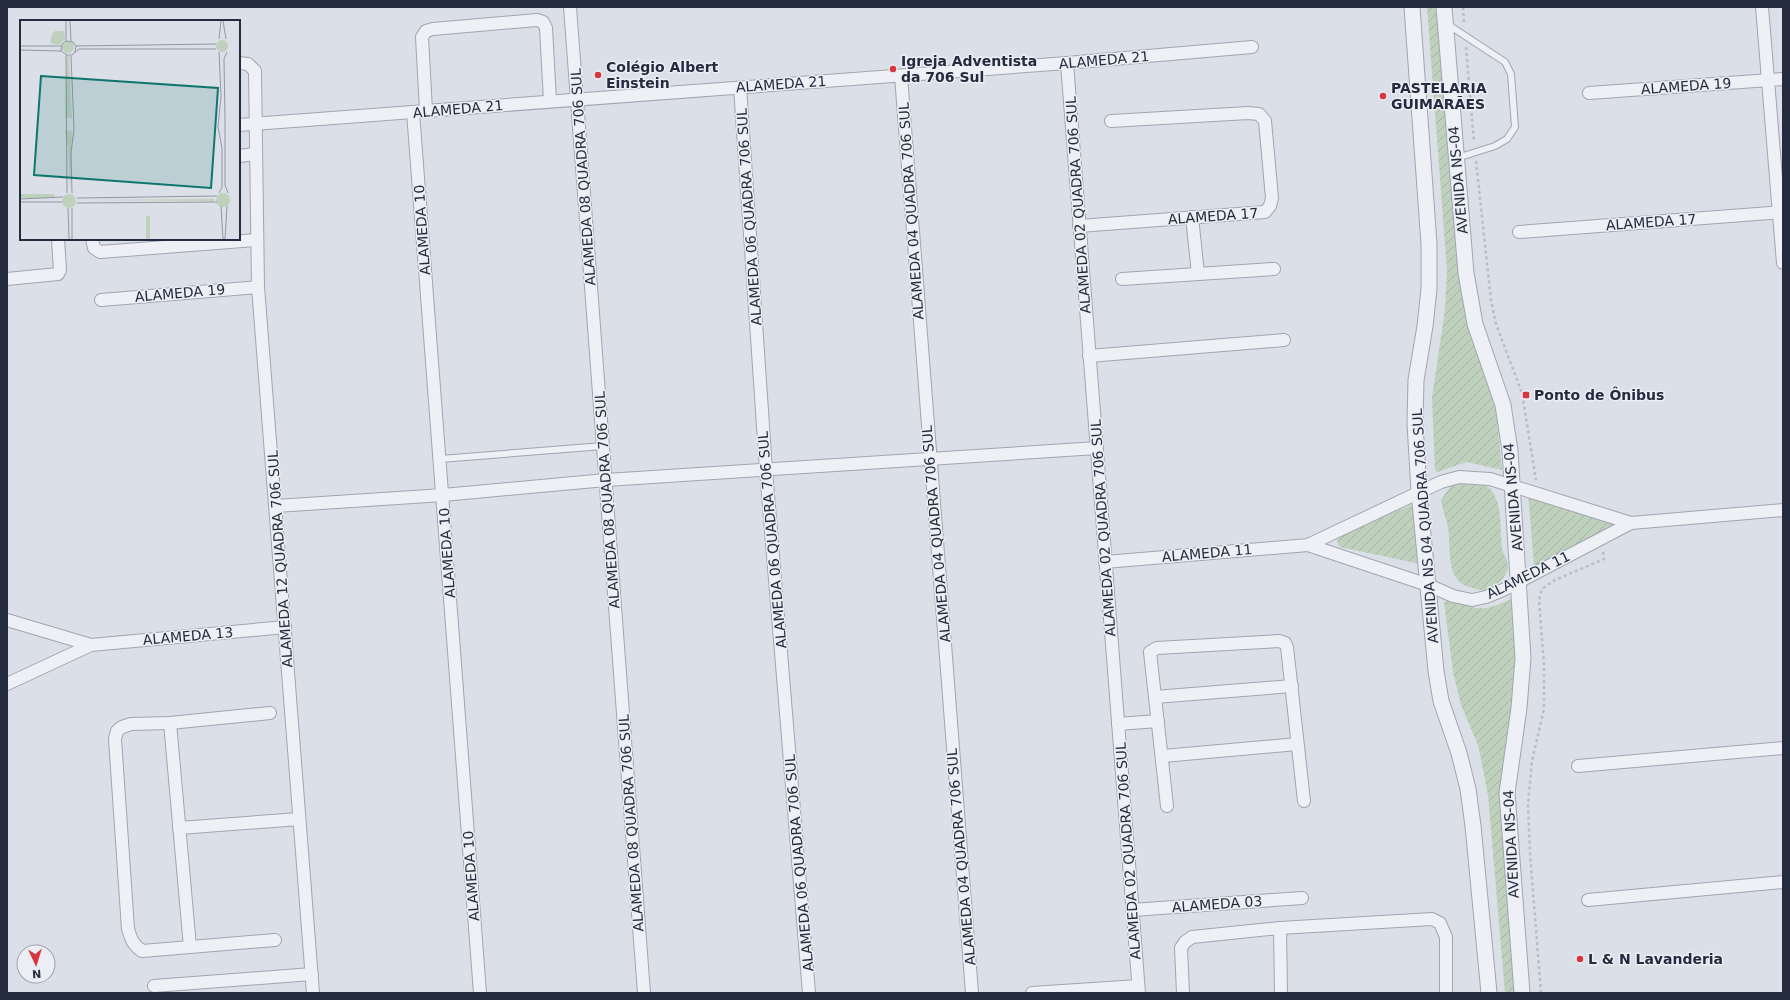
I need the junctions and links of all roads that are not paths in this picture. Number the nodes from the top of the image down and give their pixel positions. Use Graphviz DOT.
graph roads {
  1 [pos="570,7"];
  2 [pos="1412,7"];
  3 [pos="1444,7"];
  4 [pos="1762,7"];
  5 [pos="1446,23"];
  6 [pos="1252,47"];
  7 [pos="240,63"];
  8 [pos="1067,63"];
  9 [pos="901,76"];
  10 [pos="1783,79"];
  11 [pos="1769,80"];
  12 [pos="740,87"];
  13 [pos="1589,93"];
  14 [pos="576,99"];
  15 [pos="550,101"];
  16 [pos="426,111"];
  17 [pos="413,112"];
  18 [pos="1111,121"];
  19 [pos="255,124"];
  20 [pos="240,125"];
  21 [pos="255,154"];
  22 [pos="240,156"];
  23 [pos="1456,158"];
  24 [pos="1781,212"];
  25 [pos="1192,217"];
  26 [pos="1079,226"];
  27 [pos="1519,232"];
  28 [pos="58,240"];
  29 [pos="92,240"];
  30 [pos="257,240"];
  31 [pos="1783,263"];
  32 [pos="1274,269"];
  33 [pos="1198,274"];
  34 [pos="7,279"];
  35 [pos="1122,279"];
  36 [pos="258,287"];
  37 [pos="101,300"];
  38 [pos="1284,340"];
  39 [pos="1089,356"];
  40 [pos="603,446"];
  41 [pos="1097,448"];
  42 [pos="440,459"];
  43 [pos="929,460"];
  44 [pos="766,470"];
  45 [pos="606,480"];
  46 [pos="1512,485"];
  47 [pos="1419,492"];
  48 [pos="443,494"];
  49 [pos="276,506"];
  50 [pos="1783,510"];
  51 [pos="1631,523"];
  52 [pos="1308,545"];
  53 [pos="1105,562"];
  54 [pos="1519,582"];
  55 [pos="1428,585"];
  56 [pos="7,620"];
  57 [pos="285,627"];
  58 [pos="91,645"];
  59 [pos="7,684"];
  60 [pos="1292,686"];
  61 [pos="1155,697"];
  62 [pos="270,713"];
  63 [pos="1158,721"];
  64 [pos="170,723"];
  65 [pos="1118,724"];
  66 [pos="1297,744"];
  67 [pos="1783,748"];
  68 [pos="1163,756"];
  69 [pos="1578,766"];
  70 [pos="1304,801"];
  71 [pos="1167,806"];
  72 [pos="299,819"];
  73 [pos="179,828"];
  74 [pos="1783,882"];
  75 [pos="1302,898"];
  76 [pos="1588,900"];
  77 [pos="1132,910"];
  78 [pos="1280,928"];
  79 [pos="276,940"];
  80 [pos="190,946"];
  81 [pos="312,974"];
  82 [pos="154,986"];
  83 [pos="1138,990"];
  84 [pos="313,993"];
  85 [pos="480,993"];
  86 [pos="644,993"];
  87 [pos="809,993"];
  88 [pos="972,993"];
  89 [pos="1032,993"];
  90 [pos="1183,993"];
  91 [pos="1280,993"];
  92 [pos="1446,993"];
  93 [pos="1489,993"];
  94 [pos="1522,993"];
  1 -- 14 [label="street, ALAMEDA 08 QUADRA 706 SUL"];
  2 -- 47 [label="street, AVENIDA NS 04 QUADRA 706 SUL"];
  3 -- 5 [label="street, AVENIDA NS-04"];
  4 -- 11 [label="street"];
  5 -- 23 [label="street, AVENIDA NS-04"];
  5 -- 23 [label="lane"];
  6 -- 8 [label="street, ALAMEDA 21"];
  7 -- 19 [label="street, ALAMEDA 12 QUADRA 706 SUL"];
  8 -- 9 [label="street, ALAMEDA 21"];
  8 -- 26 [label="street, ALAMEDA 02 QUADRA 706 SUL"];
  9 -- 12 [label="street, ALAMEDA 21"];
  9 -- 43 [label="street, ALAMEDA 04 QUADRA 706 SUL"];
  10 -- 11 [label="street, ALAMEDA 19"];
  11 -- 13 [label="street, ALAMEDA 19"];
  11 -- 24 [label="street"];
  12 -- 14 [label="street, ALAMEDA 21"];
  12 -- 44 [label="street, ALAMEDA 06 QUADRA 706 SUL"];
  14 -- 15 [label="street, ALAMEDA 21"];
  14 -- 40 [label="street, ALAMEDA 08 QUADRA 706 SUL"];
  15 -- 16 [label="street, ALAMEDA 21"];
  15 -- 16 [label="street"];
  16 -- 17 [label="street, ALAMEDA 21"];
  17 -- 19 [label="street, ALAMEDA 21"];
  17 -- 42 [label="street, ALAMEDA 10"];
  18 -- 25 [label="street, ALAMEDA 17"];
  19 -- 20 [label="street, ALAMEDA 21"];
  19 -- 21 [label="street, ALAMEDA 12 QUADRA 706 SUL"];
  21 -- 22 [label="street"];
  21 -- 30 [label="street, ALAMEDA 12 QUADRA 706 SUL"];
  23 -- 46 [label="street, AVENIDA NS-04"];
  24 -- 27 [label="street, ALAMEDA 17"];
  24 -- 31 [label="street"];
  25 -- 26 [label="street, ALAMEDA 17"];
  25 -- 33 [label="street"];
  26 -- 39 [label="street, ALAMEDA 02 QUADRA 706 SUL"];
  28 -- 34 [label="street"];
  29 -- 30 [label="street"];
  30 -- 36 [label="street, ALAMEDA 12 QUADRA 706 SUL"];
  32 -- 33 [label="street"];
  33 -- 35 [label="street"];
  36 -- 37 [label="street, ALAMEDA 19"];
  36 -- 49 [label="street, ALAMEDA 12 QUADRA 706 SUL"];
  38 -- 39 [label="street"];
  39 -- 41 [label="street, ALAMEDA 02 QUADRA 706 SUL"];
  40 -- 42 [label="lane"];
  40 -- 45 [label="street, ALAMEDA 08 QUADRA 706 SUL"];
  41 -- 43 [label="street"];
  41 -- 53 [label="street, ALAMEDA 02 QUADRA 706 SUL"];
  42 -- 48 [label="street, ALAMEDA 10"];
  43 -- 44 [label="street"];
  43 -- 88 [label="street, ALAMEDA 04 QUADRA 706 SUL"];
  44 -- 45 [label="street"];
  44 -- 87 [label="street, ALAMEDA 06 QUADRA 706 SUL"];
  45 -- 48 [label="street"];
  45 -- 86 [label="street, ALAMEDA 08 QUADRA 706 SUL"];
  46 -- 47 [label="street, ALAMEDA 11"];
  46 -- 51 [label="street, ALAMEDA 11"];
  46 -- 54 [label="street, AVENIDA NS-04"];
  47 -- 52 [label="street, ALAMEDA 11"];
  47 -- 55 [label="street, AVENIDA NS 04 QUADRA 706 SUL"];
  48 -- 49 [label="street"];
  48 -- 85 [label="street, ALAMEDA 10"];
  49 -- 57 [label="street, ALAMEDA 12 QUADRA 706 SUL"];
  50 -- 51 [label="street, ALAMEDA 11"];
  51 -- 54 [label="street, ALAMEDA 11"];
  52 -- 53 [label="street, ALAMEDA 11"];
  52 -- 55 [label="street, ALAMEDA 11"];
  53 -- 65 [label="street, ALAMEDA 02 QUADRA 706 SUL"];
  54 -- 55 [label="street, ALAMEDA 11"];
  54 -- 94 [label="street, AVENIDA NS-04"];
  55 -- 93 [label="street, AVENIDA NS 04 QUADRA 706 SUL"];
  56 -- 58 [label="street, ALAMEDA 13"];
  57 -- 58 [label="street, ALAMEDA 13"];
  57 -- 72 [label="street, ALAMEDA 12 QUADRA 706 SUL"];
  58 -- 59 [label="street, ALAMEDA 13"];
  60 -- 61 [label="street"];
  60 -- 61 [label="street"];
  60 -- 66 [label="street"];
  61 -- 63 [label="street"];
  62 -- 64 [label="street"];
  63 -- 65 [label="street"];
  63 -- 68 [label="street"];
  64 -- 73 [label="street"];
  64 -- 80 [label="street"];
  65 -- 77 [label="street, ALAMEDA 02 QUADRA 706 SUL"];
  66 -- 68 [label="street"];
  66 -- 70 [label="street"];
  67 -- 69 [label="street"];
  68 -- 71 [label="street"];
  72 -- 73 [label="street"];
  72 -- 81 [label="street, ALAMEDA 12 QUADRA 706 SUL"];
  73 -- 80 [label="street"];
  74 -- 76 [label="street"];
  75 -- 77 [label="street, ALAMEDA 03"];
  77 -- 83 [label="street, ALAMEDA 02 QUADRA 706 SUL"];
  78 -- 90 [label="street"];
  78 -- 91 [label="street"];
  78 -- 92 [label="street"];
  79 -- 80 [label="street"];
  81 -- 82 [label="street"];
  81 -- 84 [label="street, ALAMEDA 12 QUADRA 706 SUL"];
  83 -- 89 [label="street"];
}
